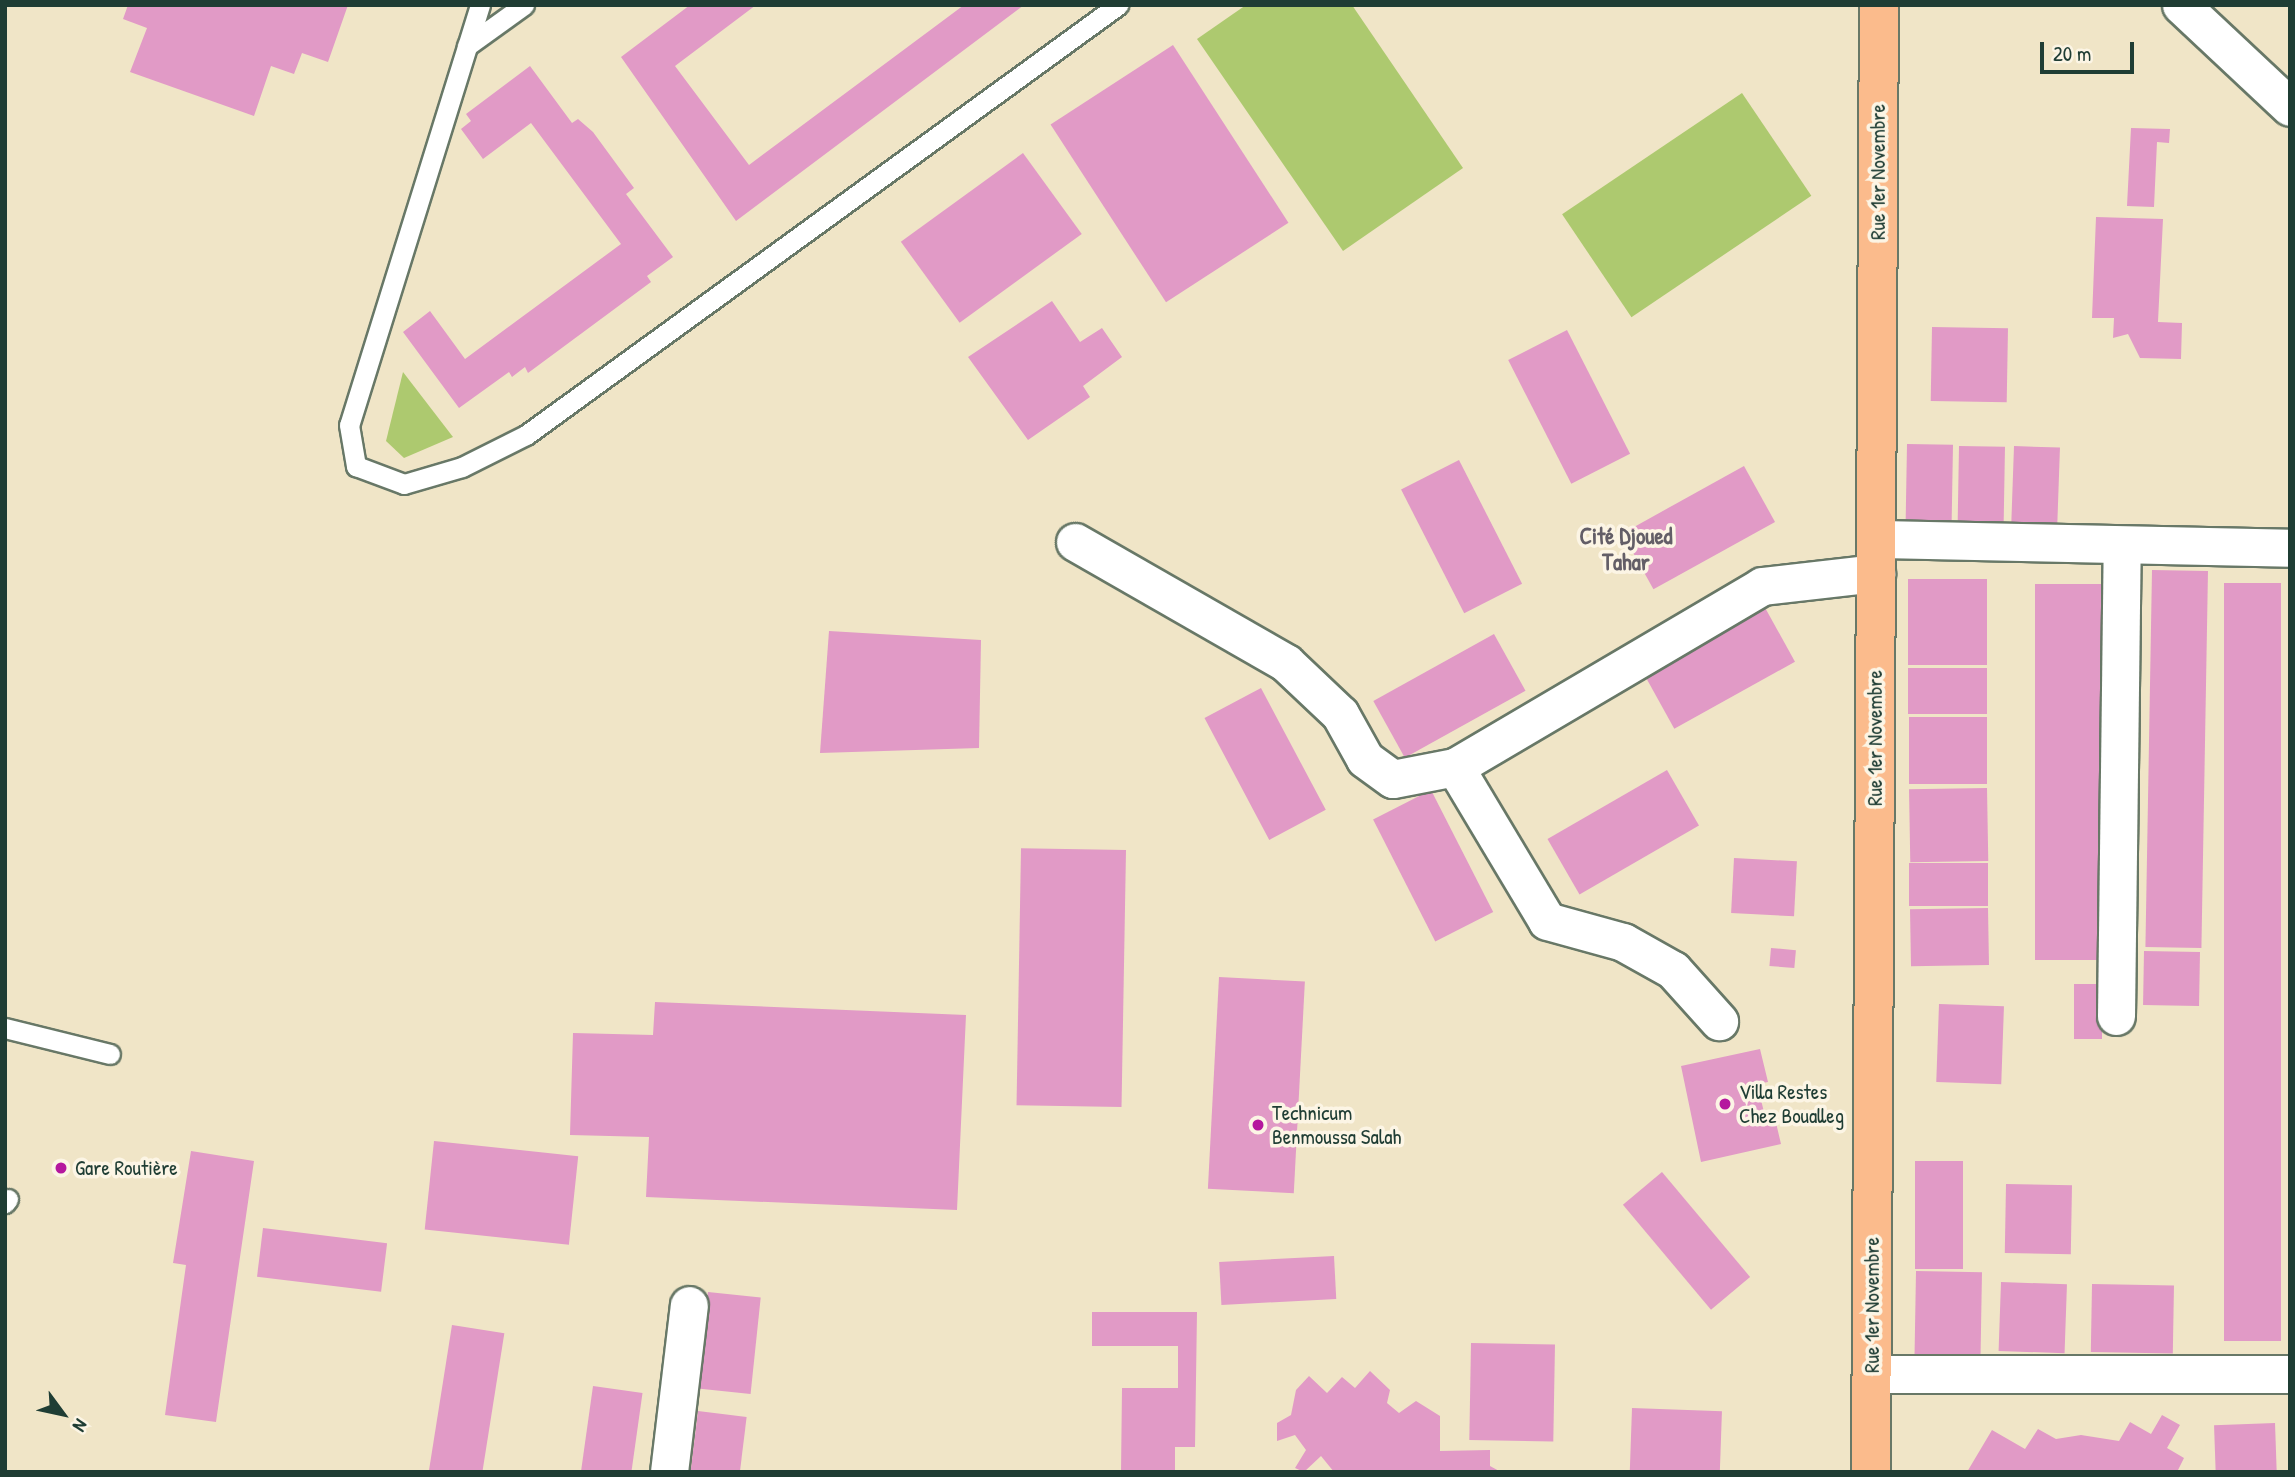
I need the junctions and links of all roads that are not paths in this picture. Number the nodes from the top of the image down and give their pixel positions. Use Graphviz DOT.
graph roads {
  1 [pos="480,5"];
  2 [pos="524,5"];
  3 [pos="1118,5"];
  4 [pos="1879,5"];
  5 [pos="2181,5"];
  6 [pos="467,46"];
  7 [pos="2290,107"];
  8 [pos="1075,542"];
  9 [pos="2122,546"];
  10 [pos="2290,548"];
  11 [pos="1876,556"];
  12 [pos="1455,767"];
  13 [pos="2116,1016"];
  14 [pos="1719,1021"];
  15 [pos="5,1028"];
  16 [pos="110,1054"];
  17 [pos="689,1305"];
  18 [pos="1872,1374"];
  19 [pos="2290,1374"];
  20 [pos="669,1472"];
  21 [pos="1871,1472"];
  1 -- 6 [label="lane"];
  2 -- 6 [label="lane"];
  3 -- 6 [label="lane"];
  4 -- 11 [label="main road, Rue 1er Novembre"];
  5 -- 7 [label="street"];
  8 -- 12 [label="street"];
  9 -- 10 [label="street"];
  9 -- 11 [label="street"];
  9 -- 13 [label="street"];
  11 -- 12 [label="street"];
  11 -- 18 [label="main road, Rue 1er Novembre"];
  12 -- 14 [label="street"];
  15 -- 16 [label="lane"];
  17 -- 20 [label="street"];
  18 -- 19 [label="street"];
  18 -- 21 [label="main road, Rue 1er Novembre"];
}
